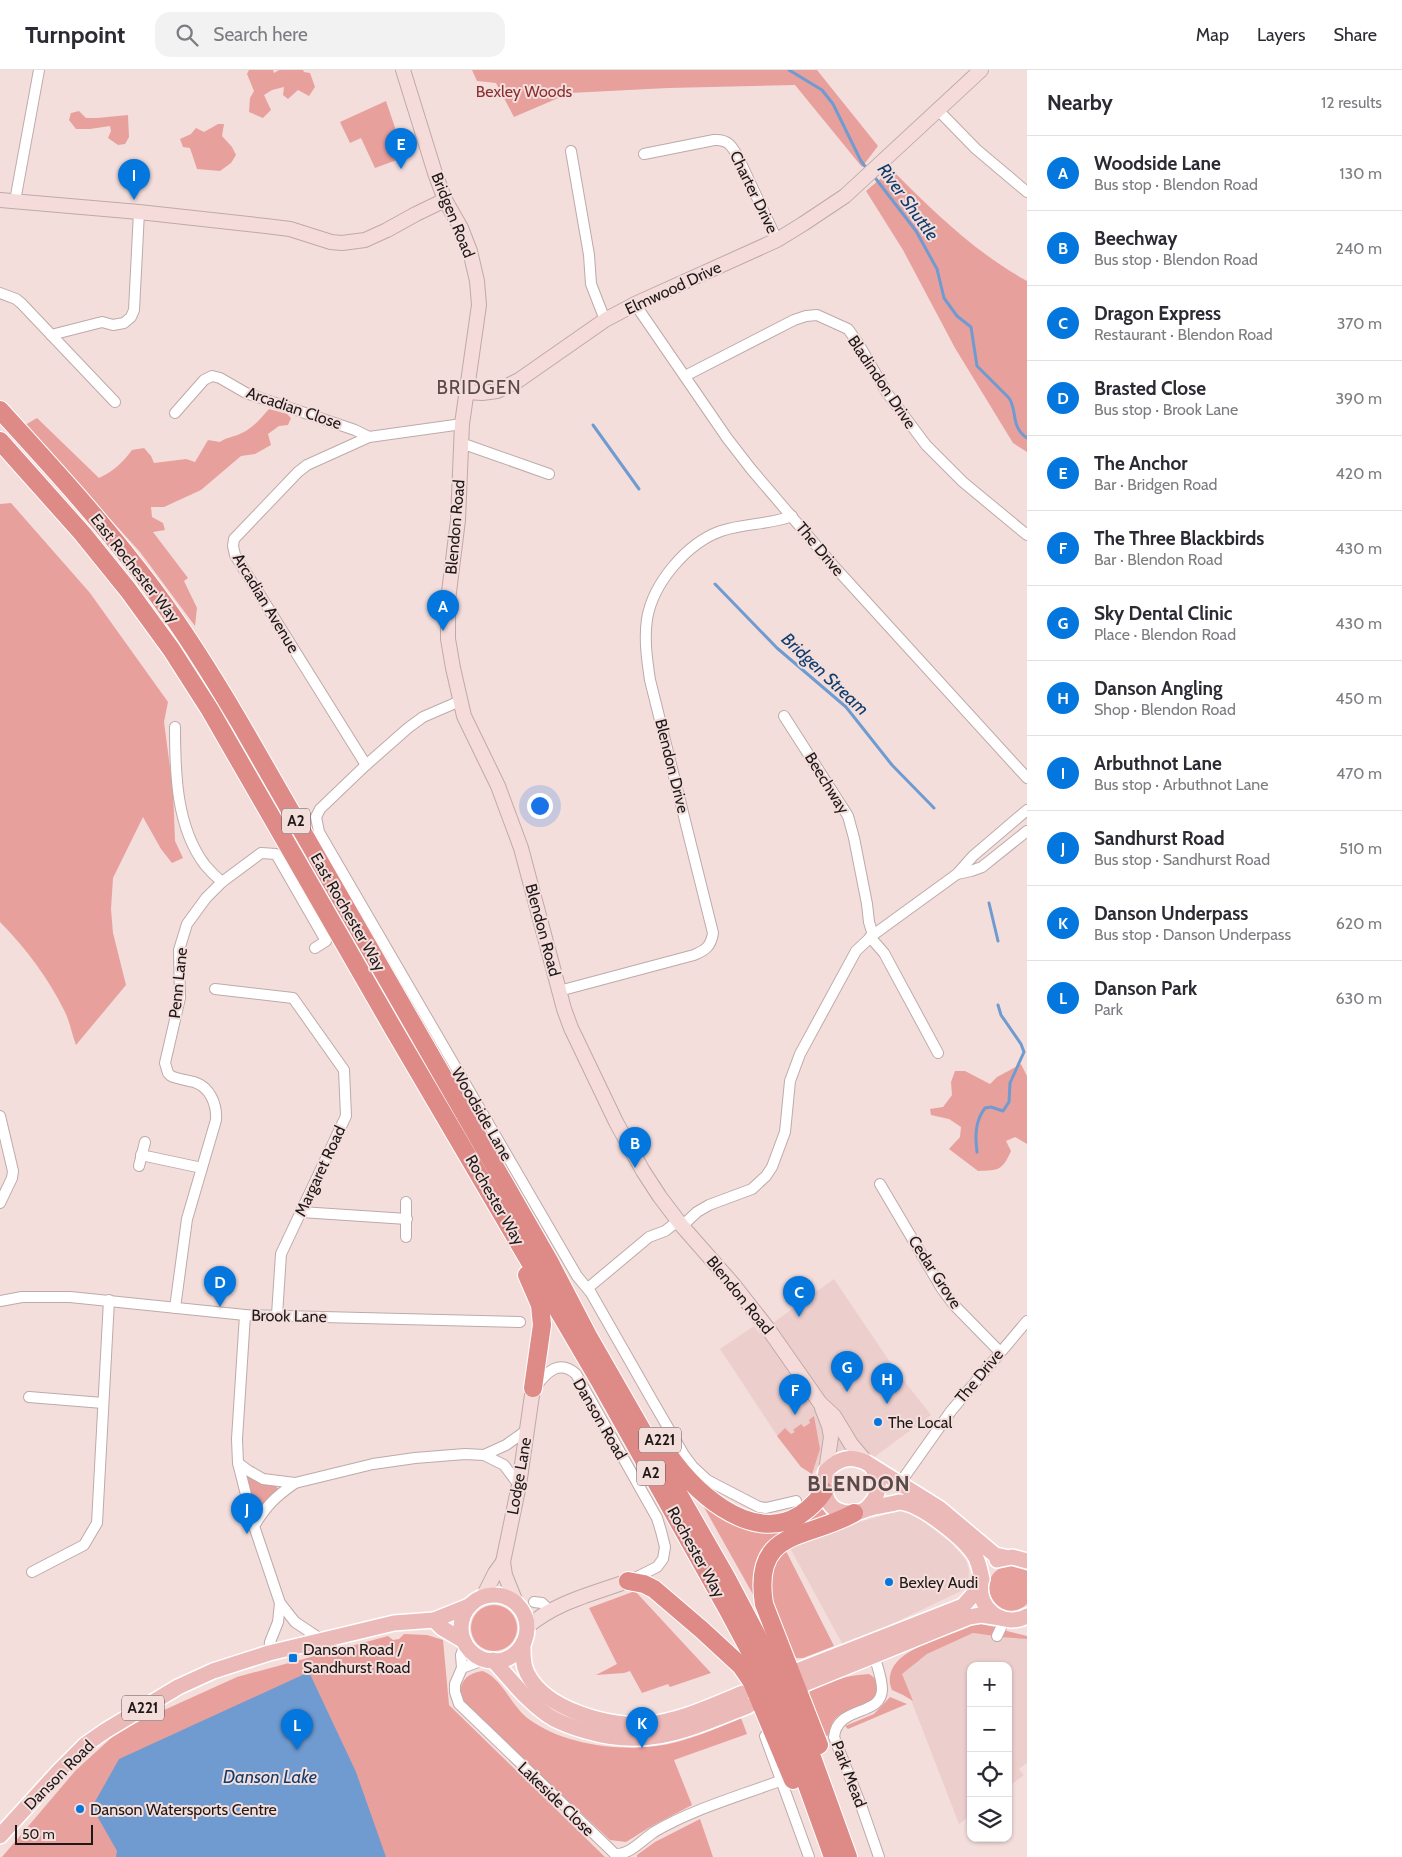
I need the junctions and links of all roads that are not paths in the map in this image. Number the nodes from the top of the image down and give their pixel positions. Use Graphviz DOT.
graph roads {
  1 [pos="39,70"];
  2 [pos="403,70"];
  3 [pos="981,70"];
  4 [pos="937,109"];
  5 [pos="571,151"];
  6 [pos="644,154"];
  7 [pos="1027,192"];
  8 [pos="0,200"];
  9 [pos="445,200"];
  10 [pos="14,201"];
  11 [pos="138,212"];
  12 [pos="777,240"];
  13 [pos="0,294"];
  14 [pos="635,304"];
  15 [pos="605,320"];
  16 [pos="51,334"];
  17 [pos="685,376"];
  18 [pos="467,392"];
  19 [pos="115,402"];
  20 [pos="0,410"];
  21 [pos="175,413"];
  22 [pos="462,424"];
  23 [pos="369,437"];
  24 [pos="0,441"];
  25 [pos="461,443"];
  26 [pos="549,474"];
  27 [pos="792,516"];
  28 [pos="1027,535"];
  29 [pos="460,701"];
  30 [pos="784,716"];
  31 [pos="174,727"];
  32 [pos="366,765"];
  33 [pos="1027,778"];
  34 [pos="1027,810"];
  35 [pos="1027,830"];
  36 [pos="957,874"];
  37 [pos="222,882"];
  38 [pos="872,936"];
  39 [pos="315,948"];
  40 [pos="215,989"];
  41 [pos="559,991"];
  42 [pos="938,1053"];
  43 [pos="439,1104"];
  44 [pos="0,1116"];
  45 [pos="145,1142"];
  46 [pos="141,1155"];
  47 [pos="139,1166"];
  48 [pos="202,1168"];
  49 [pos="880,1184"];
  50 [pos="406,1202"];
  51 [pos="0,1203"];
  52 [pos="301,1212"];
  53 [pos="407,1219"];
  54 [pos="680,1223"];
  55 [pos="406,1237"];
  56 [pos="549,1261"];
  57 [pos="588,1288"];
  58 [pos="109,1300"];
  59 [pos="0,1301"];
  60 [pos="175,1308"];
  61 [pos="245,1315"];
  62 [pos="277,1316"];
  63 [pos="520,1322"];
  64 [pos="1027,1322"];
  65 [pos="1000,1352"];
  66 [pos="534,1388"];
  67 [pos="29,1397"];
  68 [pos="103,1403"];
  69 [pos="820,1403"];
  70 [pos="527,1430"];
  71 [pos="484,1455"];
  72 [pos="238,1463"];
  73 [pos="869,1465"];
  74 [pos="826,1471"];
  75 [pos="295,1483"];
  76 [pos="900,1483"];
  77 [pos="519,1485"];
  78 [pos="824,1491"];
  79 [pos="796,1501"];
  80 [pos="860,1511"];
  81 [pos="254,1526"];
  82 [pos="1019,1558"];
  83 [pos="503,1562"];
  84 [pos="32,1572"];
  85 [pos="628,1581"];
  86 [pos="981,1583"];
  87 [pos="483,1597"];
  88 [pos="534,1602"];
  89 [pos="280,1603"];
  90 [pos="517,1604"];
  91 [pos="469,1606"];
  92 [pos="549,1610"];
  93 [pos="1025,1618"];
  94 [pos="1003,1619"];
  95 [pos="434,1620"];
  96 [pos="527,1627"];
  97 [pos="997,1636"];
  98 [pos="322,1640"];
  99 [pos="464,1642"];
  100 [pos="523,1643"];
  101 [pos="269,1653"];
  102 [pos="874,1655"];
  103 [pos="489,1660"];
  104 [pos="462,1668"];
  105 [pos="765,1736"];
  106 [pos="782,1780"];
  107 [pos="0,1836"];
  108 [pos="810,1857"];
  109 [pos="823,1857"];
  110 [pos="833,1857"];
  111 [pos="848,1857"];
  112 [pos="856,1857"];
  113 [pos="879,1857"];
  1 -- 10 [label="street"];
  2 -- 9 [label="main road, Bridgen Road"];
  3 -- 4 [label="main road, Elmwood Drive"];
  4 -- 7 [label="street"];
  4 -- 12 [label="main road, Elmwood Drive"];
  5 -- 15 [label="street"];
  6 -- 12 [label="street, Charter Drive"];
  8 -- 10 [label="main road"];
  9 -- 11 [label="main road"];
  9 -- 18 [label="main road, Bridgen Road"];
  10 -- 11 [label="main road"];
  11 -- 16 [label="street"];
  12 -- 14 [label="main road, Elmwood Drive"];
  13 -- 16 [label="street"];
  14 -- 15 [label="main road, Elmwood Drive"];
  14 -- 17 [label="street, The Drive"];
  15 -- 18 [label="main road, Elmwood Drive"];
  16 -- 19 [label="street"];
  17 -- 27 [label="street, The Drive"];
  17 -- 28 [label="street, Bladindon Drive"];
  18 -- 22 [label="main road, Blendon Road"];
  20 -- 56 [label="highway, East Rochester Way / A2"];
  21 -- 23 [label="street, Arcadian Close"];
  22 -- 23 [label="street, Arcadian Avenue"];
  22 -- 25 [label="main road, Blendon Road"];
  23 -- 32 [label="street, Arcadian Avenue"];
  24 -- 43 [label="highway, East Rochester Way / A2"];
  25 -- 26 [label="street"];
  25 -- 29 [label="main road, Blendon Road"];
  27 -- 33 [label="street, The Drive"];
  27 -- 41 [label="street, Blendon Drive"];
  29 -- 32 [label="street, Woodside Lane"];
  29 -- 41 [label="main road, Blendon Road"];
  30 -- 38 [label="street, Beechway"];
  31 -- 37 [label="street"];
  32 -- 57 [label="street, Woodside Lane"];
  34 -- 36 [label="street"];
  35 -- 36 [label="street"];
  36 -- 38 [label="street"];
  37 -- 39 [label="street, Penn Lane"];
  37 -- 48 [label="street, Penn Lane"];
  38 -- 42 [label="street"];
  38 -- 54 [label="street"];
  40 -- 52 [label="street, Margaret Road"];
  41 -- 54 [label="main road, Blendon Road"];
  43 -- 66 [label="highway"];
  43 -- 110 [label="highway, Rochester Way / A2"];
  44 -- 51 [label="street"];
  45 -- 46 [label="street"];
  46 -- 47 [label="street"];
  46 -- 48 [label="street"];
  48 -- 60 [label="street"];
  49 -- 65 [label="street, Cedar Grove"];
  50 -- 53 [label="street"];
  52 -- 53 [label="street"];
  52 -- 62 [label="street, Margaret Road"];
  53 -- 55 [label="street"];
  54 -- 57 [label="street"];
  54 -- 69 [label="main road, Blendon Road"];
  56 -- 78 [label="highway, A221"];
  56 -- 111 [label="highway, Rochester Way / A2"];
  57 -- 79 [label="street, Woodside Lane"];
  58 -- 59 [label="street, Brook Lane"];
  58 -- 60 [label="street, Brook Lane"];
  58 -- 68 [label="street"];
  60 -- 61 [label="street, Brook Lane"];
  61 -- 62 [label="street, Brook Lane"];
  61 -- 72 [label="street"];
  62 -- 63 [label="street, Brook Lane"];
  64 -- 65 [label="street, The Drive"];
  65 -- 76 [label="street, The Drive"];
  66 -- 70 [label="main road, Lodge Lane"];
  66 -- 85 [label="street, Danson Road"];
  67 -- 68 [label="street"];
  68 -- 84 [label="street"];
  69 -- 73 [label="main road, Blendon Road"];
  69 -- 74 [label="main road, Blendon Road"];
  70 -- 71 [label="street"];
  70 -- 77 [label="main road, Lodge Lane"];
  71 -- 75 [label="street"];
  71 -- 77 [label="street"];
  72 -- 75 [label="street"];
  72 -- 81 [label="street"];
  73 -- 74 [label="main road, Blendon Road"];
  73 -- 76 [label="main road, Blendon Road"];
  73 -- 80 [label="main road, Blendon Road"];
  74 -- 78 [label="main road, Blendon Road"];
  75 -- 81 [label="street"];
  76 -- 82 [label="main road, Blendon Road"];
  77 -- 83 [label="main road, Lodge Lane"];
  78 -- 80 [label="main road"];
  80 -- 86 [label="main road"];
  80 -- 112 [label="highway"];
  81 -- 89 [label="street"];
  82 -- 86 [label="main road"];
  83 -- 87 [label="main road, Lodge Lane"];
  83 -- 90 [label="main road, Lodge Lane"];
  85 -- 92 [label="main road, Danson Road"];
  85 -- 109 [label="highway"];
  86 -- 94 [label="main road"];
  86 -- 102 [label="main road"];
  87 -- 90 [label="main road"];
  87 -- 91 [label="main road"];
  88 -- 92 [label="street"];
  89 -- 98 [label="street"];
  89 -- 101 [label="street"];
  90 -- 96 [label="main road"];
  91 -- 95 [label="main road, Danson Road / A221"];
  91 -- 99 [label="main road"];
  92 -- 96 [label="main road, Danson Road"];
  93 -- 94 [label="main road"];
  94 -- 97 [label="street"];
  94 -- 102 [label="main road"];
  95 -- 98 [label="main road, Danson Road / A221"];
  95 -- 99 [label="main road"];
  96 -- 100 [label="main road"];
  98 -- 101 [label="main road, Danson Road / A221"];
  99 -- 103 [label="main road"];
  99 -- 104 [label="street, Lakeside Close"];
  100 -- 103 [label="main road"];
  100 -- 103 [label="main road"];
  101 -- 107 [label="main road, Danson Road / A221"];
  102 -- 113 [label="street, Park Mead"];
  103 -- 104 [label="street"];
  104 -- 106 [label="street, Lakeside Close"];
  105 -- 106 [label="street"];
  106 -- 108 [label="street"];
}
